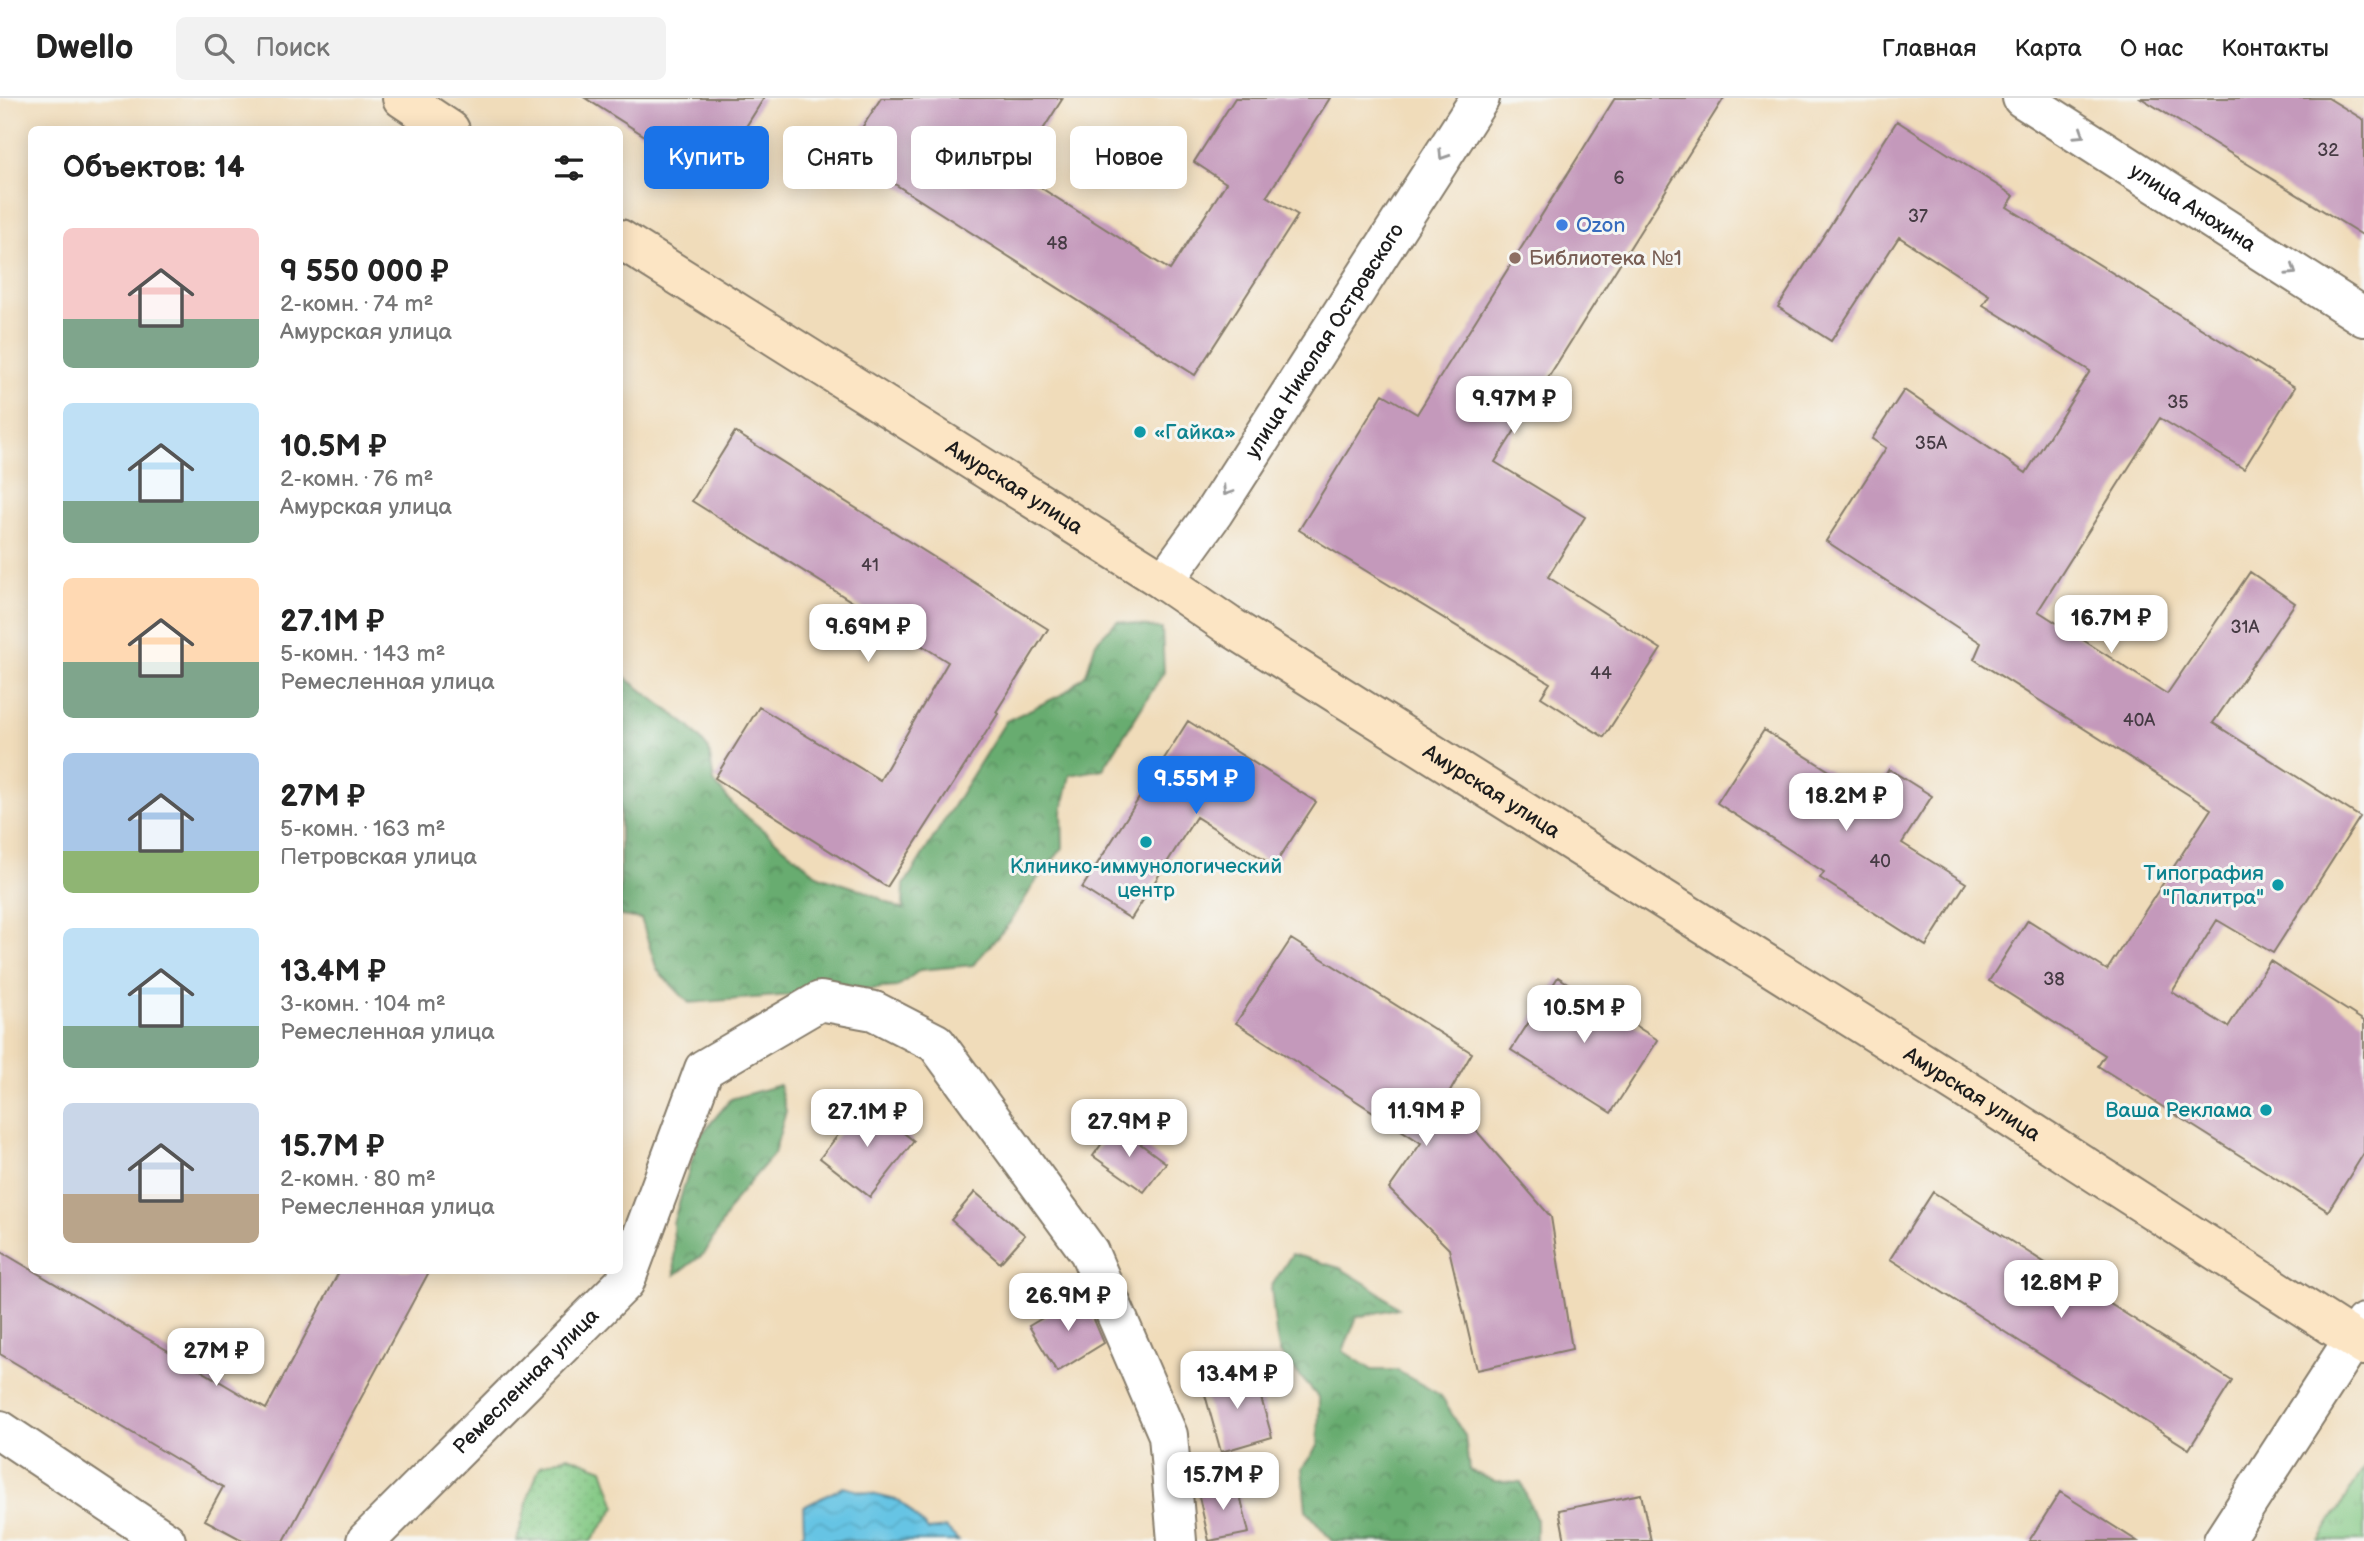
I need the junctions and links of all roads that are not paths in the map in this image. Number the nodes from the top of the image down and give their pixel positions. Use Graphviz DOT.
graph roads {
  1 [pos="402,98"];
  2 [pos="1480,98"];
  3 [pos="2022,98"];
  4 [pos="444,126"];
  5 [pos="623,241"];
  6 [pos="2364,317"];
  7 [pos="1164,581"];
  8 [pos="2360,1336"];
  9 [pos="0,1430"];
  10 [pos="166,1541"];
  11 [pos="366,1541"];
  12 [pos="1177,1541"];
  13 [pos="2223,1541"];
  1 -- 4 [label="main road"];
  2 -- 7 [label="street, улица Николая Островского, one-way"];
  3 -- 6 [label="street, улица Анохина, one-way"];
  5 -- 7 [label="main road, Амурская улица"];
  7 -- 8 [label="main road, Амурская улица"];
  8 -- 13 [label="street"];
  9 -- 10 [label="street"];
  11 -- 12 [label="street, Ремесленная улица"];
}
